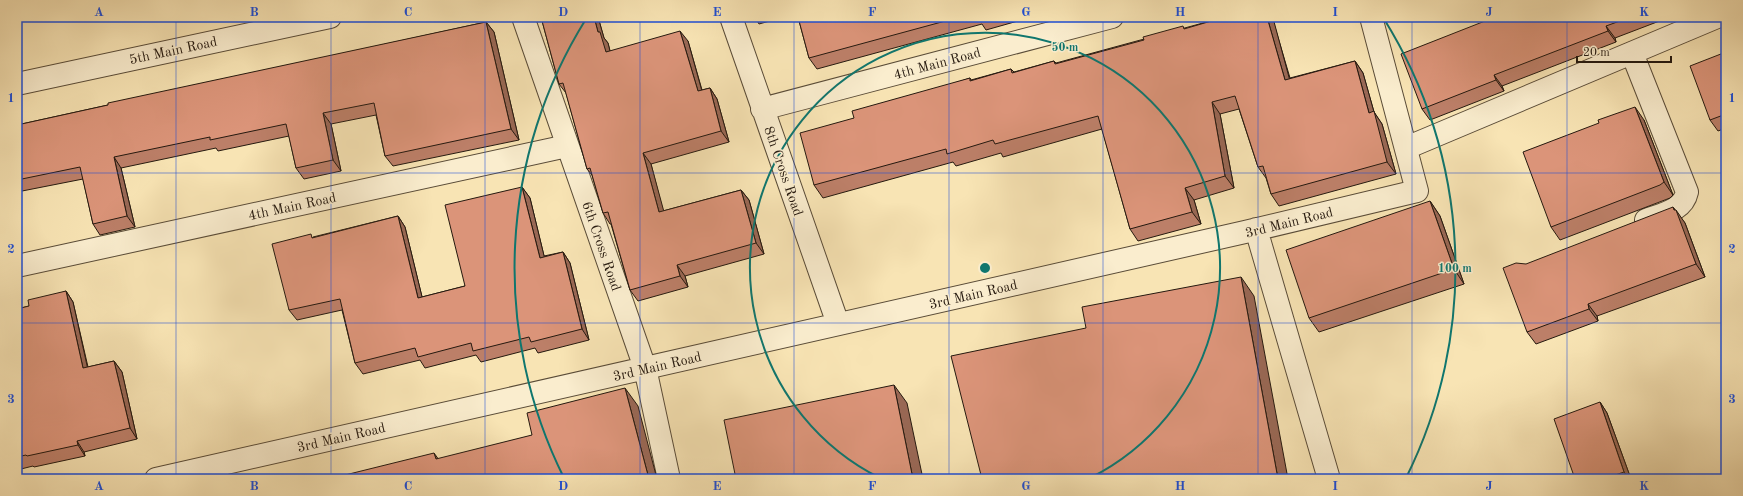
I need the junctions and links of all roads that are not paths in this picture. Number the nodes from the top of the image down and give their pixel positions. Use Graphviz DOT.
graph roads {
  1 [pos="523,17"];
  2 [pos="731,17"];
  3 [pos="1112,17"];
  4 [pos="1371,17"];
  5 [pos="1717,17"];
  6 [pos="316,18"];
  7 [pos="1632,53"];
  8 [pos="17,84"];
  9 [pos="762,109"];
  10 [pos="567,146"];
  11 [pos="1406,148"];
  12 [pos="1625,228"];
  13 [pos="1256,230"];
  14 [pos="17,266"];
  15 [pos="838,324"];
  16 [pos="645,368"];
  17 [pos="156,479"];
  18 [pos="669,479"];
  19 [pos="1329,479"];
  1 -- 10 [label="street, 6th Cross Road"];
  2 -- 9 [label="street, 8th Cross Road"];
  3 -- 9 [label="street, 4th Main Road"];
  4 -- 11 [label="street"];
  5 -- 7 [label="street"];
  6 -- 8 [label="street, 5th Main Road"];
  7 -- 11 [label="street"];
  7 -- 12 [label="street"];
  9 -- 15 [label="street, 8th Cross Road"];
  10 -- 14 [label="street, 4th Main Road"];
  10 -- 16 [label="street, 6th Cross Road"];
  11 -- 13 [label="street, 3rd Main Road"];
  13 -- 15 [label="street, 3rd Main Road"];
  13 -- 19 [label="street"];
  15 -- 16 [label="street, 3rd Main Road"];
  16 -- 17 [label="street, 3rd Main Road"];
  16 -- 18 [label="street, 6th Cross Road"];
}
